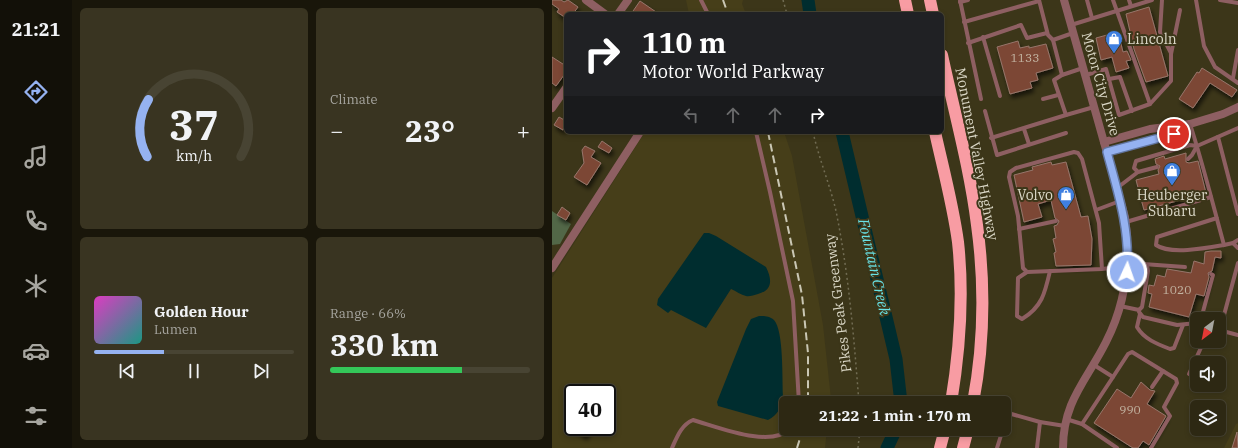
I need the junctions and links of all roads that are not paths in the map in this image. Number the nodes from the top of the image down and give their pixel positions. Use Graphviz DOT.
graph roads {
  1 [pos="586,0"];
  2 [pos="628,0"];
  3 [pos="701,0"];
  4 [pos="905,0"];
  5 [pos="930,0"];
  6 [pos="968,0"];
  7 [pos="1039,0"];
  8 [pos="1064,0"];
  9 [pos="1087,0"];
  10 [pos="1113,0"];
  11 [pos="1129,0"];
  12 [pos="1152,0"];
  13 [pos="1162,0"];
  14 [pos="1196,0"];
  15 [pos="1220,0"];
  16 [pos="960,1"];
  17 [pos="1230,1"];
  18 [pos="1238,3"];
  19 [pos="1130,6"];
  20 [pos="1180,10"];
  21 [pos="1116,11"];
  22 [pos="602,12"];
  23 [pos="619,12"];
  24 [pos="707,12"];
  25 [pos="908,12"];
  26 [pos="933,12"];
  27 [pos="1092,18"];
  28 [pos="964,22"];
  29 [pos="1072,29"];
  30 [pos="1047,33"];
  31 [pos="983,37"];
  32 [pos="1053,40"];
  33 [pos="968,42"];
  34 [pos="1238,50"];
  35 [pos="1171,54"];
  36 [pos="944,64"];
  37 [pos="1084,72"];
  38 [pos="1062,75"];
  39 [pos="1233,78"];
  40 [pos="1109,79"];
  41 [pos="1238,83"];
  42 [pos="564,91"];
  43 [pos="1058,94"];
  44 [pos="1000,96"];
  45 [pos="982,99"];
  46 [pos="1043,99"];
  47 [pos="1150,104"];
  48 [pos="1094,107"];
  49 [pos="1238,107"];
  50 [pos="552,108"];
  51 [pos="984,111"];
  52 [pos="1132,111"];
  53 [pos="1066,115"];
  54 [pos="1190,124"];
  55 [pos="1238,128"];
  56 [pos="1024,129"];
  57 [pos="1066,133"];
  58 [pos="639,134"];
  59 [pos="756,134"];
  60 [pos="935,134"];
  61 [pos="1218,137"];
  62 [pos="991,138"];
  63 [pos="1104,142"];
  64 [pos="1029,144"];
  65 [pos="1197,146"];
  66 [pos="1107,152"];
  67 [pos="1188,159"];
  68 [pos="1157,167"];
  69 [pos="1138,172"];
  70 [pos="1117,188"];
  71 [pos="1211,197"];
  72 [pos="1120,201"];
  73 [pos="1096,210"];
  74 [pos="1238,214"];
  75 [pos="1217,218"];
  76 [pos="1056,222"];
  77 [pos="1126,222"];
  78 [pos="1019,229"];
  79 [pos="1238,240"];
  80 [pos="1233,244"];
  81 [pos="1224,245"];
  82 [pos="1238,248"];
  83 [pos="552,252"];
  84 [pos="559,257"];
  85 [pos="1238,263"];
  86 [pos="1143,264"];
  87 [pos="1127,266"];
  88 [pos="1185,267"];
  89 [pos="552,268"];
  90 [pos="1102,269"];
  91 [pos="1050,271"];
  92 [pos="1027,272"];
  93 [pos="1212,274"];
  94 [pos="1120,306"];
  95 [pos="1139,312"];
  96 [pos="1203,312"];
  97 [pos="1224,312"];
  98 [pos="1190,324"];
  99 [pos="1183,326"];
  100 [pos="1226,332"];
  101 [pos="1238,335"];
  102 [pos="1201,348"];
  103 [pos="1093,364"];
  104 [pos="1163,371"];
  105 [pos="1189,374"];
  106 [pos="1113,377"];
  107 [pos="1152,387"];
  108 [pos="799,396"];
  109 [pos="952,396"];
  110 [pos="974,396"];
  111 [pos="1011,414"];
  112 [pos="1040,422"];
  113 [pos="1066,423"];
  114 [pos="1082,424"];
  115 [pos="784,436"];
  116 [pos="943,436"];
  117 [pos="966,436"];
  118 [pos="1001,436"];
  119 [pos="752,441"];
  120 [pos="777,442"];
  121 [pos="672,448"];
  122 [pos="940,448"];
  123 [pos="963,448"];
  124 [pos="997,448"];
  125 [pos="1037,448"];
  126 [pos="1064,448"];
  127 [pos="1117,448"];
  128 [pos="1151,448"];
  1 -- 22 [label="street"];
  2 -- 23 [label="street"];
  3 -- 24 [label="lane"];
  4 -- 25 [label="highway"];
  5 -- 26 [label="highway"];
  6 -- 16 [label="lane"];
  7 -- 28 [label="lane"];
  7 -- 30 [label="lane"];
  8 -- 29 [label="street, Motor City Drive"];
  9 -- 27 [label="lane"];
  10 -- 21 [label="lane"];
  11 -- 19 [label="lane"];
  12 -- 19 [label="lane"];
  13 -- 35 [label="lane"];
  14 -- 39 [label="lane"];
  15 -- 17 [label="lane"];
  16 -- 28 [label="lane"];
  17 -- 18 [label="lane"];
  19 -- 21 [label="lane"];
  20 -- 35 [label="lane"];
  21 -- 27 [label="lane"];
  21 -- 47 [label="lane"];
  27 -- 29 [label="lane"];
  28 -- 33 [label="lane"];
  29 -- 32 [label="lane"];
  29 -- 37 [label="street, Motor City Drive"];
  30 -- 31 [label="lane"];
  30 -- 32 [label="lane"];
  31 -- 33 [label="lane"];
  31 -- 44 [label="lane"];
  32 -- 38 [label="lane"];
  33 -- 45 [label="lane"];
  34 -- 39 [label="lane"];
  35 -- 47 [label="lane"];
  36 -- 110 [label="highway, Monument Valley Highway"];
  37 -- 38 [label="lane"];
  37 -- 40 [label="lane"];
  37 -- 48 [label="street, Motor City Drive"];
  38 -- 43 [label="lane"];
  39 -- 41 [label="lane"];
  40 -- 52 [label="lane"];
  40 -- 52 [label="lane"];
  42 -- 50 [label="street"];
  43 -- 46 [label="lane"];
  43 -- 53 [label="lane"];
  47 -- 52 [label="lane"];
  48 -- 53 [label="lane"];
  48 -- 63 [label="street, Motor City Drive"];
  49 -- 54 [label="street"];
  51 -- 62 [label="lane"];
  53 -- 56 [label="lane"];
  54 -- 63 [label="street"];
  54 -- 65 [label="lane"];
  54 -- 66 [label="street"];
  55 -- 61 [label="lane"];
  56 -- 62 [label="lane"];
  56 -- 64 [label="lane"];
  57 -- 64 [label="lane"];
  58 -- 84 [label="street"];
  59 -- 108 [label="lane"];
  60 -- 109 [label="highway"];
  61 -- 65 [label="lane"];
  61 -- 74 [label="lane"];
  62 -- 64 [label="lane"];
  63 -- 66 [label="street, Motor City Drive"];
  65 -- 67 [label="lane"];
  65 -- 69 [label="lane"];
  65 -- 71 [label="lane"];
  66 -- 70 [label="street, Motor City Drive"];
  68 -- 69 [label="lane"];
  69 -- 70 [label="lane"];
  70 -- 72 [label="street, Motor City Drive"];
  71 -- 75 [label="lane"];
  71 -- 77 [label="lane"];
  72 -- 73 [label="lane"];
  72 -- 77 [label="street, Motor City Drive"];
  73 -- 78 [label="lane"];
  73 -- 90 [label="lane"];
  75 -- 81 [label="lane"];
  75 -- 81 [label="lane"];
  76 -- 78 [label="lane"];
  77 -- 87 [label="street, Motor City Drive"];
  78 -- 92 [label="lane"];
  79 -- 80 [label="lane"];
  80 -- 81 [label="lane"];
  80 -- 82 [label="lane"];
  83 -- 84 [label="street"];
  84 -- 89 [label="street"];
  85 -- 97 [label="lane"];
  86 -- 87 [label="lane"];
  86 -- 88 [label="lane"];
  86 -- 95 [label="lane"];
  87 -- 90 [label="lane"];
  87 -- 94 [label="street, Motor City Drive"];
  90 -- 91 [label="lane"];
  91 -- 92 [label="lane"];
  91 -- 92 [label="lane"];
  93 -- 96 [label="lane"];
  94 -- 95 [label="lane"];
  94 -- 103 [label="street, Motor City Drive"];
  95 -- 99 [label="lane"];
  95 -- 99 [label="lane"];
  98 -- 99 [label="lane"];
  100 -- 101 [label="lane"];
  102 -- 105 [label="lane"];
  103 -- 106 [label="lane"];
  103 -- 113 [label="street, Motor City Drive"];
  104 -- 106 [label="lane"];
  104 -- 107 [label="lane"];
  104 -- 128 [label="lane"];
  106 -- 114 [label="lane"];
  111 -- 112 [label="lane"];
  112 -- 113 [label="lane"];
  112 -- 125 [label="lane"];
  113 -- 114 [label="lane"];
  113 -- 126 [label="street, Motor City Drive"];
  114 -- 127 [label="lane"];
  115 -- 120 [label="lane"];
  116 -- 122 [label="highway"];
  117 -- 123 [label="highway"];
  118 -- 124 [label="lane"];
  119 -- 121 [label="lane"];
}
